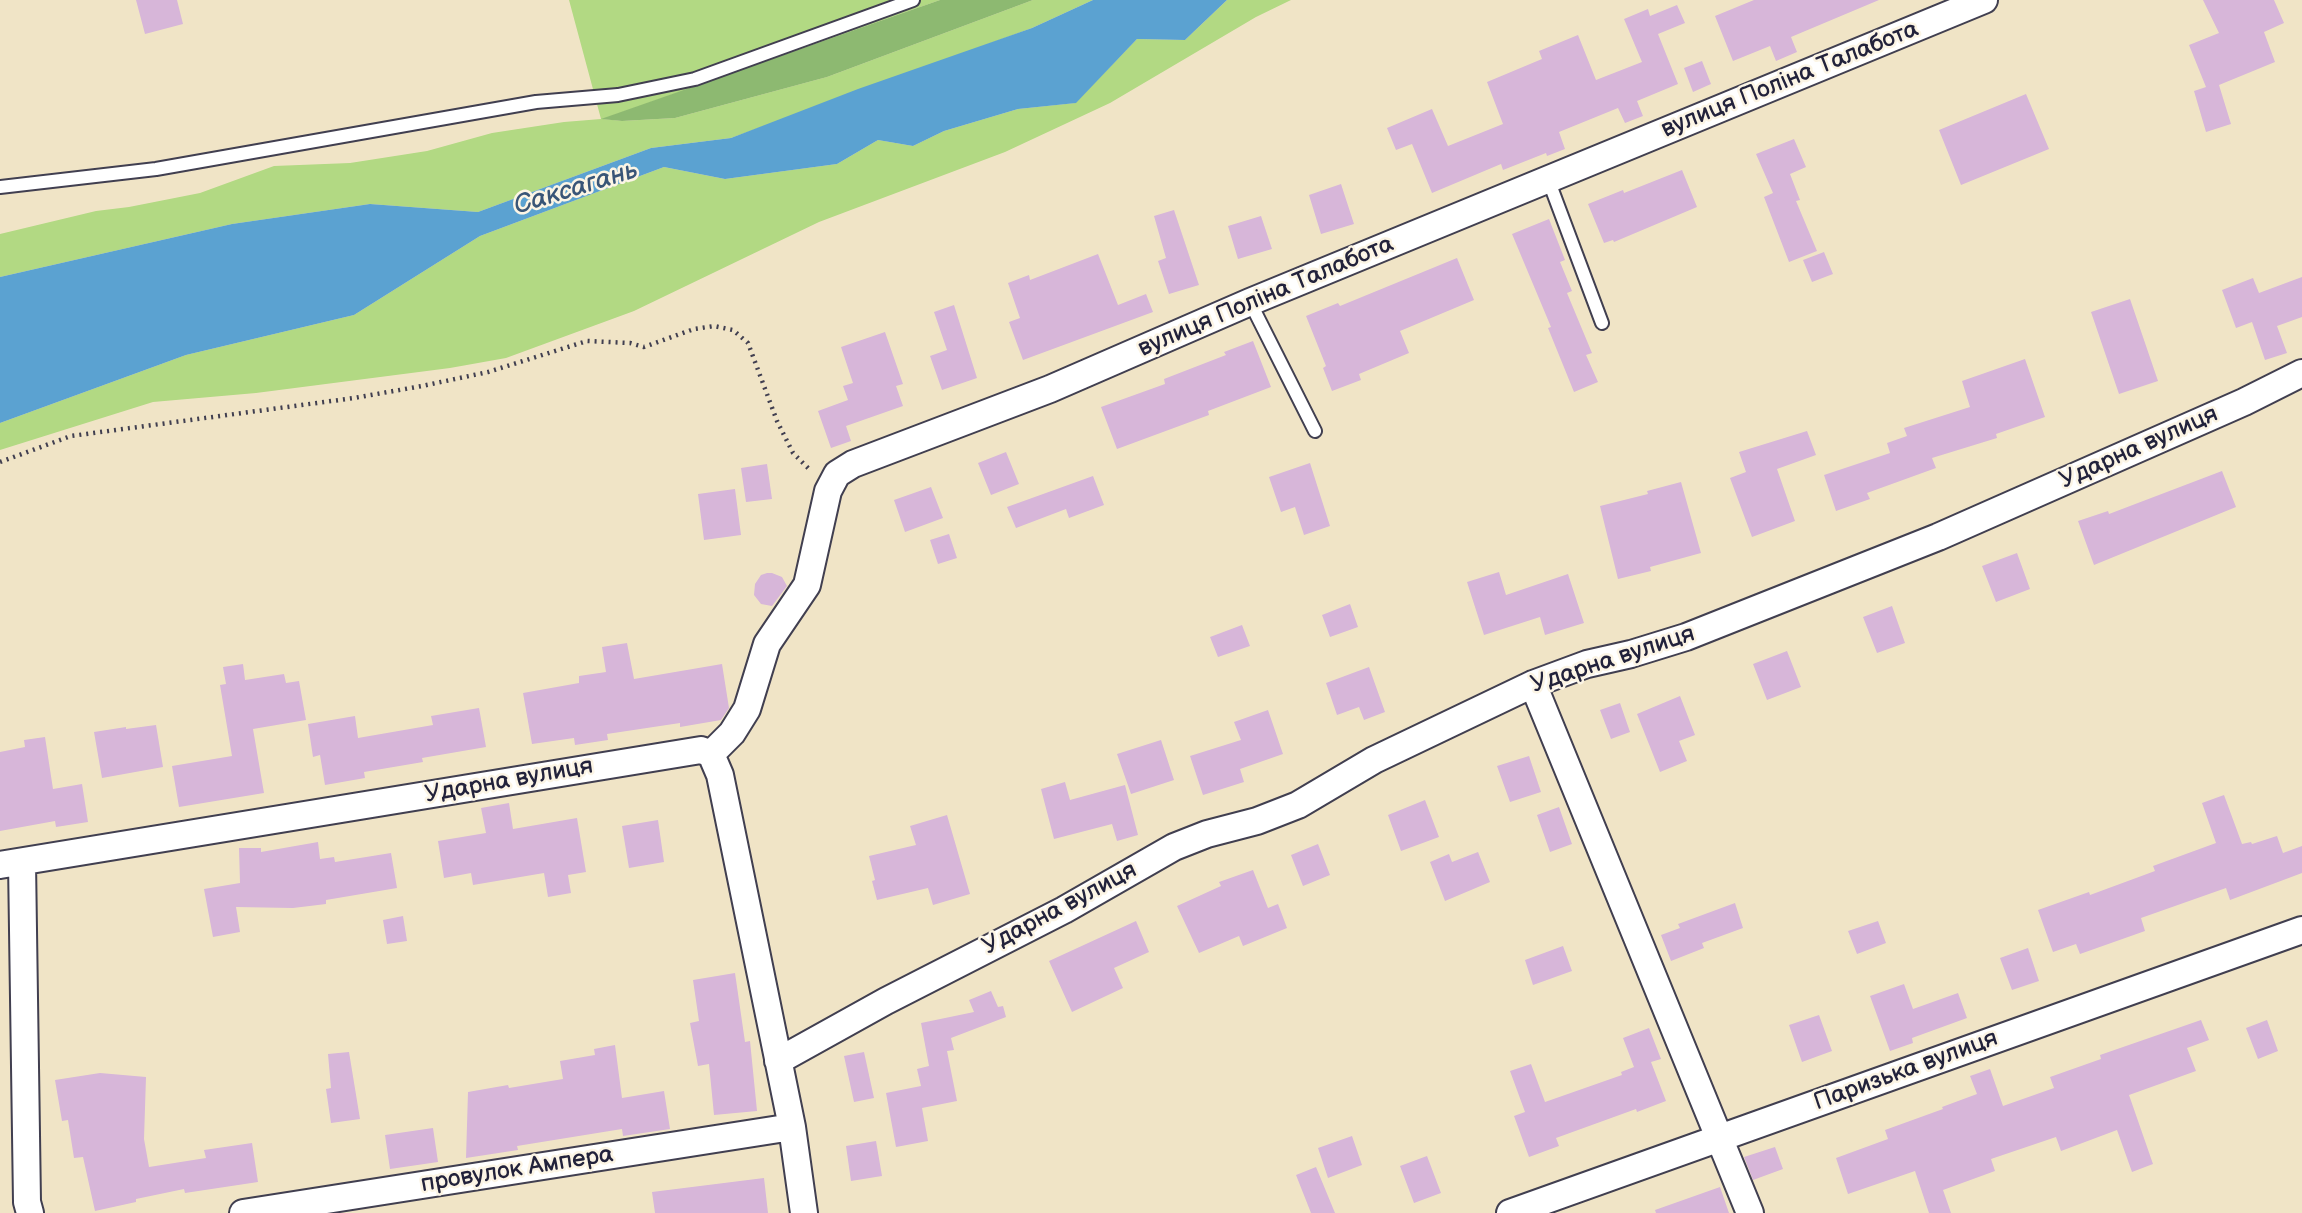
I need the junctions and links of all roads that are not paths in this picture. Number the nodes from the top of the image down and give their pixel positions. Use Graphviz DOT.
graph roads {
  1 [pos="913,0"];
  2 [pos="1984,0"];
  3 [pos="1548,179"];
  4 [pos="0,187"];
  5 [pos="1250,302"];
  6 [pos="1602,323"];
  7 [pos="2302,373"];
  8 [pos="1315,431"];
  9 [pos="1534,684"];
  10 [pos="711,754"];
  11 [pos="11,864"];
  12 [pos="2302,930"];
  13 [pos="778,1061"];
  14 [pos="792,1127"];
  15 [pos="1720,1137"];
  16 [pos="30,1213"];
  17 [pos="243,1213"];
  18 [pos="804,1213"];
  19 [pos="1510,1213"];
  20 [pos="1750,1213"];
  1 -- 4 [label="lane"];
  2 -- 3 [label="street, вулиця Поліна Талабота"];
  3 -- 5 [label="street, вулиця Поліна Талабота"];
  3 -- 6 [label="lane"];
  5 -- 8 [label="lane"];
  5 -- 10 [label="street, вулиця Поліна Талабота"];
  7 -- 9 [label="street, Ударна вулиця"];
  9 -- 13 [label="street, Ударна вулиця"];
  9 -- 15 [label="street"];
  10 -- 11 [label="street, Ударна вулиця"];
  10 -- 13 [label="street"];
  11 -- 16 [label="street"];
  12 -- 15 [label="street, Паризька вулиця"];
  13 -- 14 [label="street"];
  14 -- 17 [label="street, провулок Ампера"];
  14 -- 18 [label="street"];
  15 -- 19 [label="street, Паризька вулиця"];
  15 -- 20 [label="street"];
}
